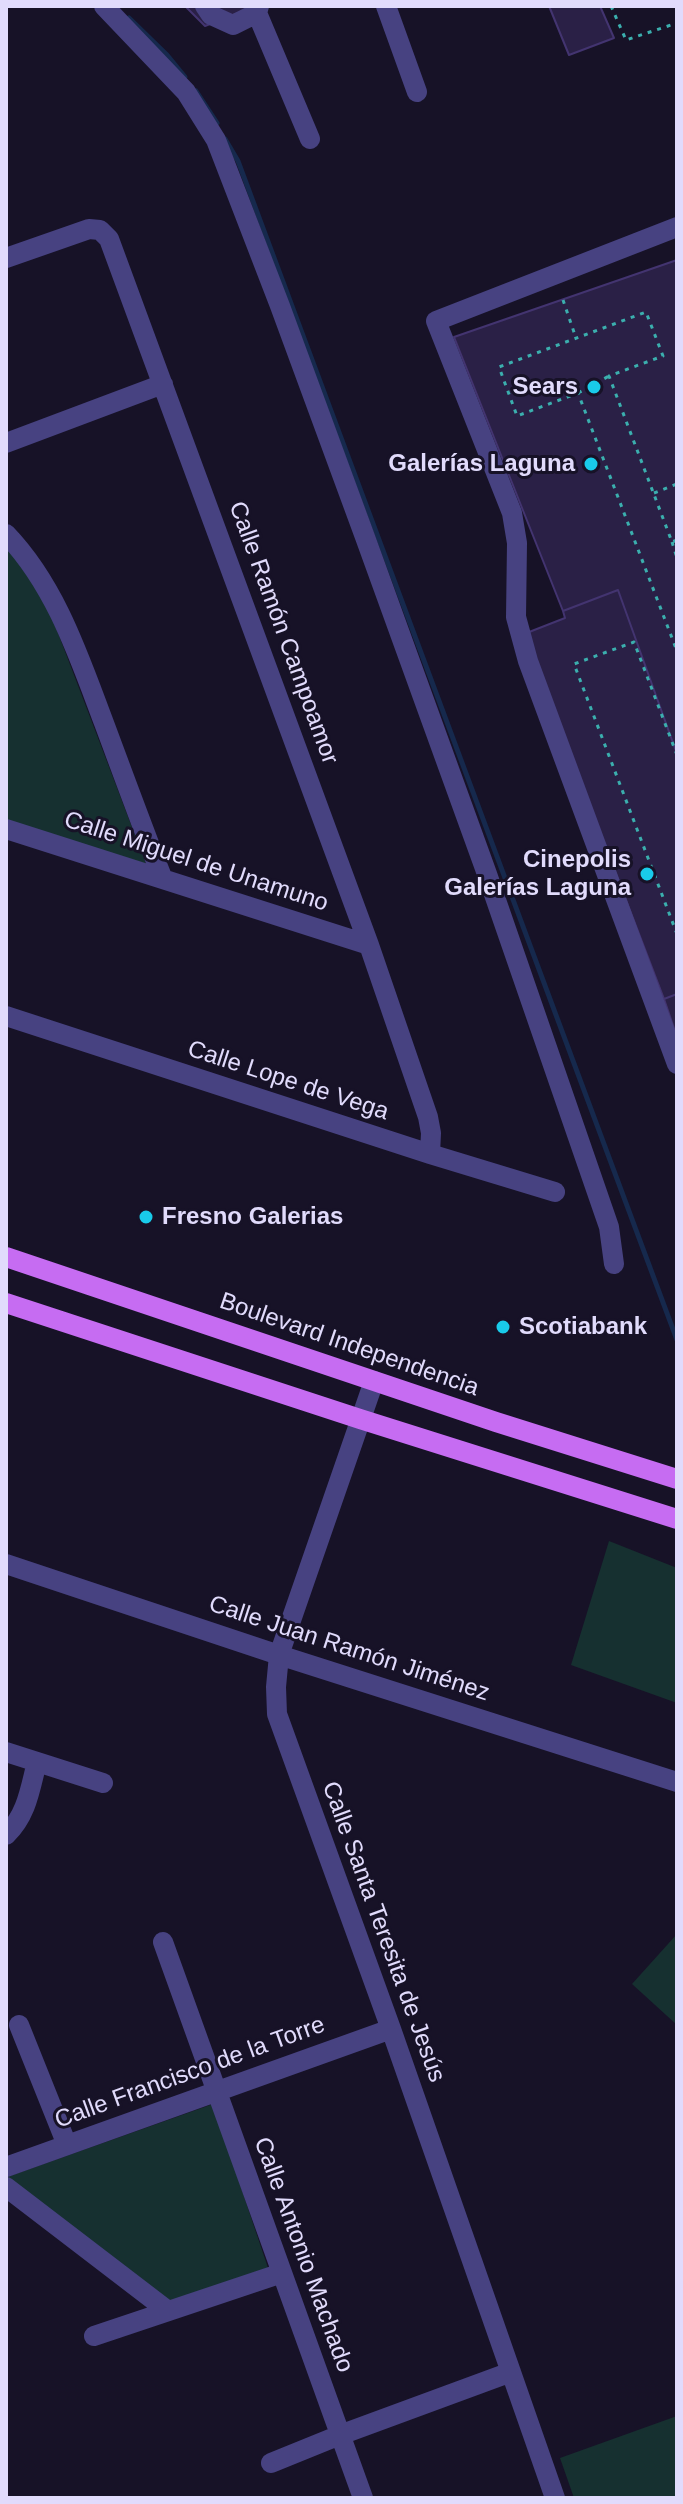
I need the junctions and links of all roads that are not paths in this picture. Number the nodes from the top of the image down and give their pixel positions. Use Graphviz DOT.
graph roads {
  1 [pos="104,6"];
  2 [pos="205,6"];
  3 [pos="386,6"];
  4 [pos="258,9"];
  5 [pos="417,92"];
  6 [pos="310,139"];
  7 [pos="677,227"];
  8 [pos="6,258"];
  9 [pos="163,384"];
  10 [pos="6,443"];
  11 [pos="6,534"];
  12 [pos="6,829"];
  13 [pos="162,877"];
  14 [pos="369,945"];
  15 [pos="6,1016"];
  16 [pos="677,1064"];
  17 [pos="430,1154"];
  18 [pos="555,1192"];
  19 [pos="6,1257"];
  20 [pos="614,1264"];
  21 [pos="6,1272"];
  22 [pos="68,1277"];
  23 [pos="6,1303"];
  24 [pos="374,1381"];
  25 [pos="360,1419"];
  26 [pos="677,1479"];
  27 [pos="677,1517"];
  28 [pos="6,1564"];
  29 [pos="279,1655"];
  30 [pos="6,1752"];
  31 [pos="37,1762"];
  32 [pos="677,1782"];
  33 [pos="103,1783"];
  34 [pos="6,1835"];
  35 [pos="163,1942"];
  36 [pos="19,2025"];
  37 [pos="391,2029"];
  38 [pos="218,2092"];
  39 [pos="67,2145"];
  40 [pos="6,2167"];
  41 [pos="6,2187"];
  42 [pos="282,2273"];
  43 [pos="168,2311"];
  44 [pos="94,2336"];
  45 [pos="511,2372"];
  46 [pos="340,2435"];
  47 [pos="271,2463"];
  48 [pos="363,2498"];
  49 [pos="555,2498"];
  1 -- 20 [label="street"];
  2 -- 4 [label="street"];
  3 -- 5 [label="street"];
  4 -- 6 [label="street"];
  7 -- 16 [label="street"];
  8 -- 9 [label="street, Calle Ramón Campoamor"];
  9 -- 10 [label="street"];
  9 -- 14 [label="street, Calle Ramón Campoamor"];
  11 -- 13 [label="street"];
  12 -- 13 [label="street, Calle Miguel de Unamuno"];
  13 -- 14 [label="street, Calle Miguel de Unamuno"];
  14 -- 17 [label="street, Calle Ramón Campoamor"];
  15 -- 17 [label="street, Calle Lope de Vega"];
  17 -- 18 [label="street, Calle Lope de Vega"];
  19 -- 22 [label="main road, Boulevard Independencia"];
  21 -- 22 [label="main road"];
  22 -- 24 [label="main road, Boulevard Independencia"];
  23 -- 25 [label="main road"];
  24 -- 25 [label="street, Calle Santa Teresita de Jesús"];
  24 -- 26 [label="main road, Boulevard Independencia"];
  25 -- 27 [label="main road"];
  25 -- 29 [label="street, Calle Santa Teresita de Jesús"];
  28 -- 29 [label="street, Calle Juan Ramón Jiménez"];
  29 -- 32 [label="street, Calle Juan Ramón Jiménez"];
  29 -- 37 [label="street, Calle Santa Teresita de Jesús"];
  30 -- 31 [label="street"];
  31 -- 33 [label="street"];
  31 -- 34 [label="street"];
  35 -- 38 [label="street, Calle Antonio Machado"];
  36 -- 39 [label="street"];
  37 -- 38 [label="street, Calle Francisco de la Torre"];
  37 -- 45 [label="street, Calle Santa Teresita de Jesús"];
  38 -- 39 [label="street, Calle Francisco de la Torre"];
  38 -- 42 [label="street, Calle Antonio Machado"];
  39 -- 40 [label="street, Calle Francisco de la Torre"];
  41 -- 43 [label="street"];
  42 -- 43 [label="street"];
  42 -- 46 [label="street, Calle Antonio Machado"];
  43 -- 44 [label="street"];
  45 -- 46 [label="street"];
  45 -- 49 [label="street, Calle Santa Teresita de Jesús"];
  46 -- 47 [label="street"];
  46 -- 48 [label="street, Calle Antonio Machado"];
}
